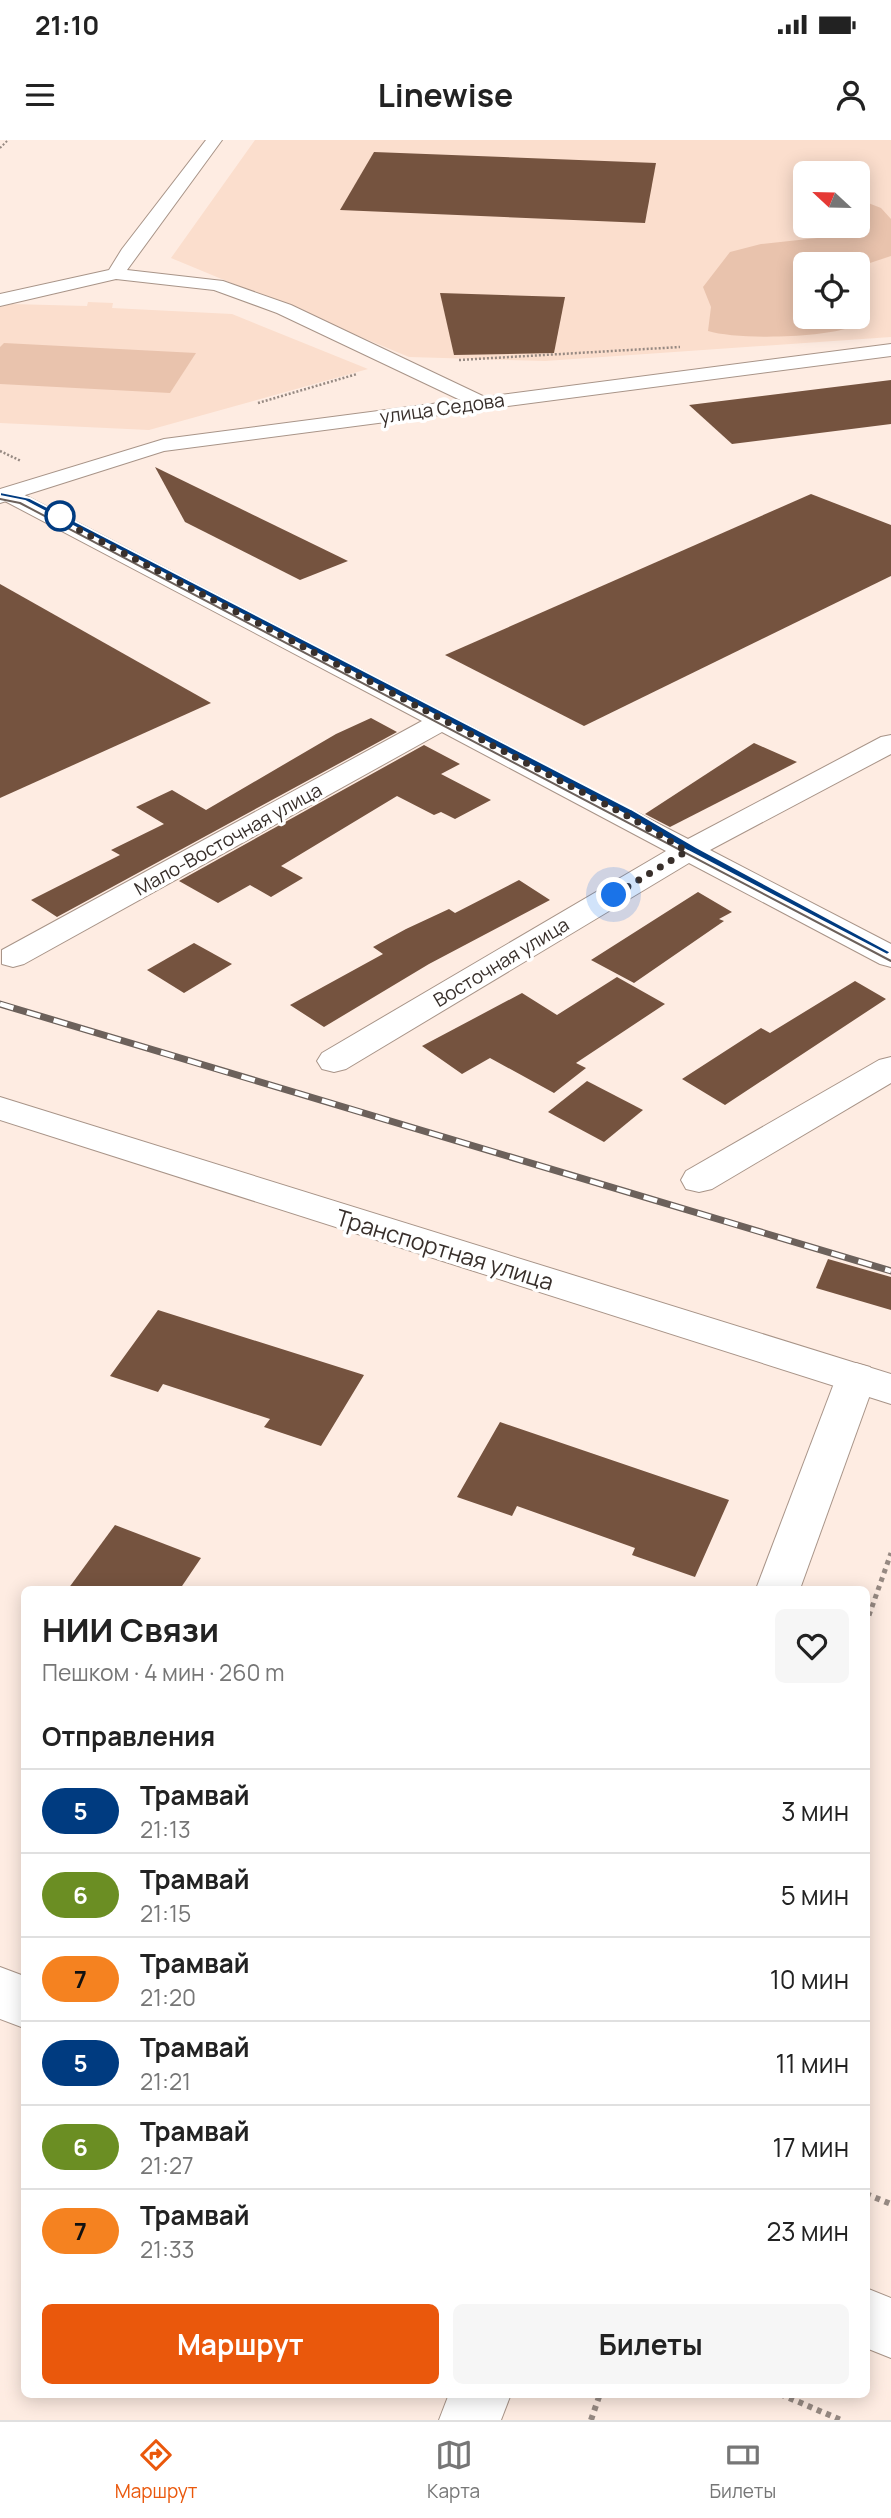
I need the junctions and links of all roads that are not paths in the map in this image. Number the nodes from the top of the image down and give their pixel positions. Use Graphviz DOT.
graph roads {
  1 [pos="214,140"];
  2 [pos="116,274"];
  3 [pos="0,300"];
  4 [pos="891,351"];
  5 [pos="480,402"];
  6 [pos="3,493"];
  7 [pos="442,721"];
  8 [pos="888,748"];
  9 [pos="687,851"];
  10 [pos="887,955"];
  11 [pos="13,957"];
  12 [pos="334,1061"];
  13 [pos="891,1068"];
  14 [pos="0,1108"];
  15 [pos="699,1180"];
  16 [pos="873,1384"];
  17 [pos="779,1586"];
  18 [pos="0,1993"];
  19 [pos="21,2001"];
  20 [pos="870,2320"];
  21 [pos="891,2328"];
  22 [pos="478,2398"];
  23 [pos="470,2420"];
  1 -- 2 [label="street"];
  2 -- 3 [label="street"];
  2 -- 5 [label="street"];
  4 -- 5 [label="street, улица Седова"];
  5 -- 6 [label="street, улица Седова"];
  6 -- 7 [label="street"];
  7 -- 9 [label="street"];
  7 -- 11 [label="street, Мало-Восточная улица"];
  8 -- 9 [label="street, Восточная улица"];
  9 -- 10 [label="street"];
  9 -- 12 [label="street, Восточная улица"];
  13 -- 15 [label="street"];
  14 -- 16 [label="street, Транспортная улица"];
  16 -- 17 [label="street"];
  18 -- 19 [label="street"];
  20 -- 21 [label="street"];
  22 -- 23 [label="street"];
}
